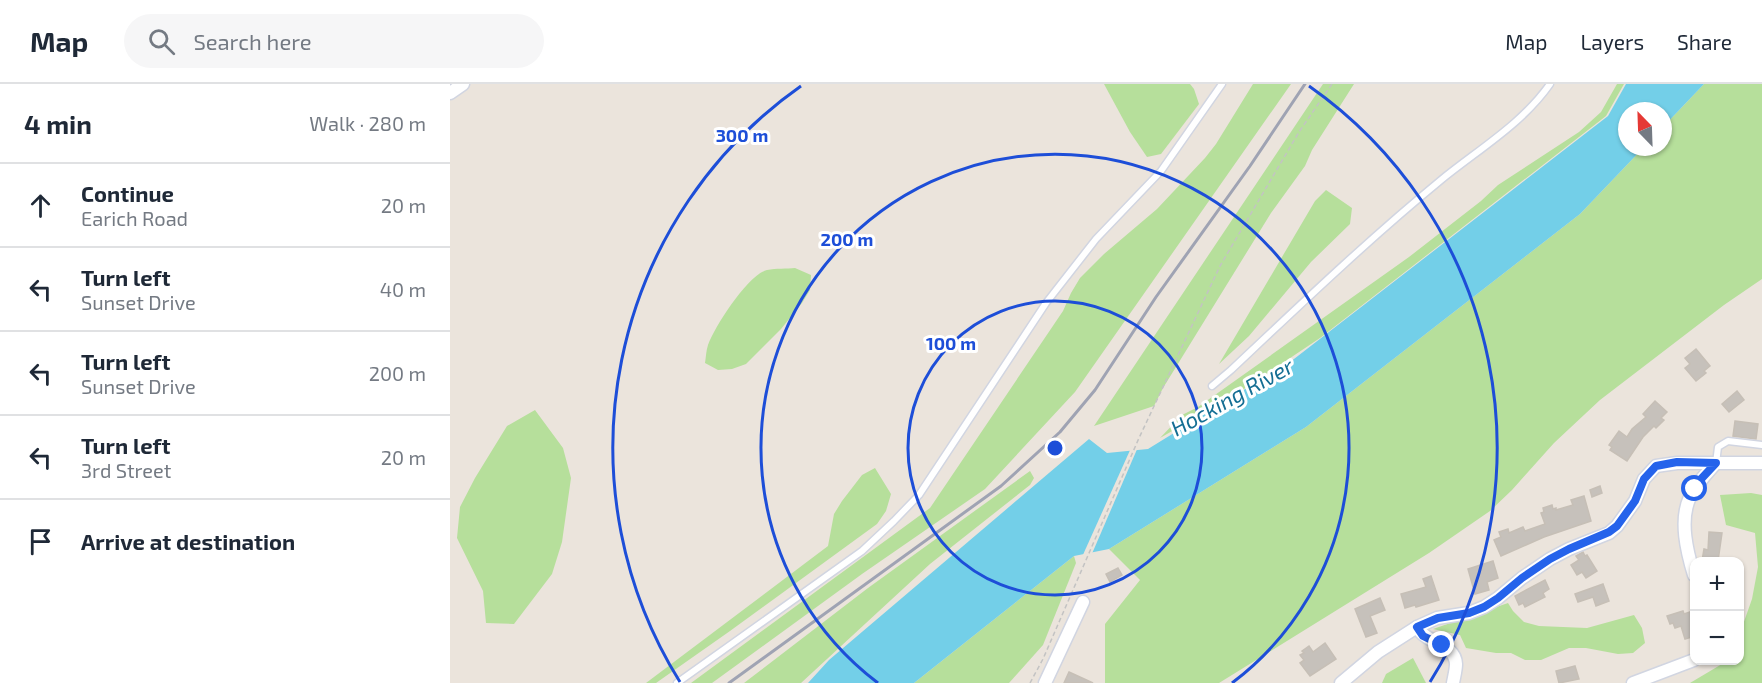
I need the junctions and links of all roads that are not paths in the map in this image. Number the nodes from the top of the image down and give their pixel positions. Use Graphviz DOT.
graph roads {
  1 [pos="463,84"];
  2 [pos="1222,84"];
  3 [pos="1550,84"];
  4 [pos="450,93"];
  5 [pos="1212,386"];
  6 [pos="1762,445"];
  7 [pos="1716,463"];
  8 [pos="1762,463"];
  9 [pos="1691,557"];
  10 [pos="1083,602"];
  11 [pos="1417,627"];
  12 [pos="1690,662"];
  13 [pos="677,683"];
  14 [pos="1045,683"];
  15 [pos="1341,683"];
  16 [pos="1453,683"];
  17 [pos="1633,683"];
  1 -- 4 [label="street"];
  2 -- 13 [label="lane"];
  3 -- 5 [label="lane"];
  6 -- 7 [label="lane"];
  7 -- 8 [label="street"];
  7 -- 9 [label="street"];
  7 -- 11 [label="street"];
  10 -- 14 [label="street"];
  11 -- 15 [label="street"];
  11 -- 16 [label="street"];
  12 -- 17 [label="street"];
}
